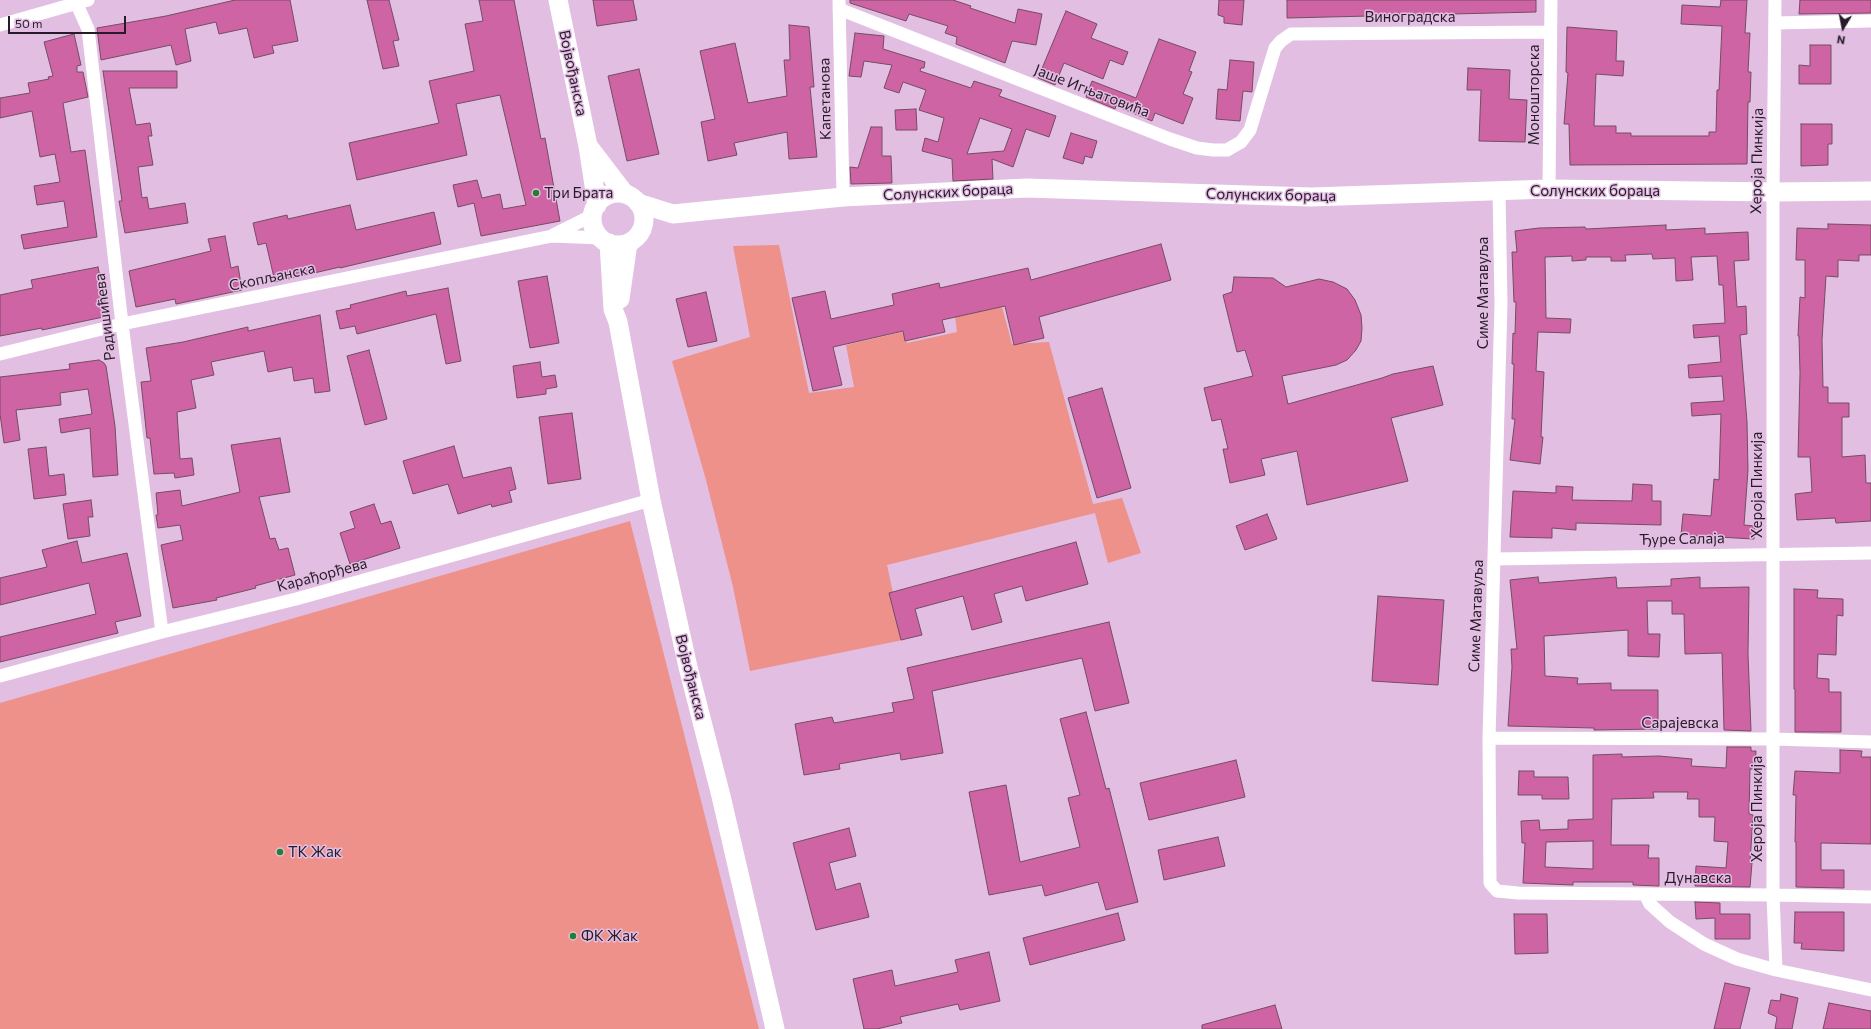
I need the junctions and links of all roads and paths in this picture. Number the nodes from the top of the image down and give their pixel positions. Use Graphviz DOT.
graph roads {
  1 [pos="558,0"];
  2 [pos="1551,0"];
  3 [pos="1775,0"];
  4 [pos="80,1"];
  5 [pos="839,5"];
  6 [pos="1871,21"];
  7 [pos="1775,23"];
  8 [pos="0,25"];
  9 [pos="1550,32"];
  10 [pos="1275,48"];
  11 [pos="588,146"];
  12 [pos="1550,190"];
  13 [pos="1499,191"];
  14 [pos="1871,191"];
  15 [pos="1773,192"];
  16 [pos="843,197"];
  17 [pos="632,198"];
  18 [pos="595,210"];
  19 [pos="673,214"];
  20 [pos="552,236"];
  21 [pos="619,239"];
  22 [pos="122,324"];
  23 [pos="0,354"];
  24 [pos="651,500"];
  25 [pos="1871,552"];
  26 [pos="1774,554"];
  27 [pos="1494,559"];
  28 [pos="162,632"];
  29 [pos="0,676"];
  30 [pos="1489,738"];
  31 [pos="1774,739"];
  32 [pos="1871,742"];
  33 [pos="1645,894"];
  34 [pos="1773,895"];
  35 [pos="1871,897"];
  36 [pos="1776,970"];
  37 [pos="1871,990"];
  38 [pos="775,1029"];
  1 -- 11 [label="street, Војвођанска"];
  2 -- 9 [label="street, Моношторска"];
  3 -- 7 [label="street, Хероја Пинкија"];
  4 -- 8 [label="street"];
  4 -- 22 [label="street, Радишићева"];
  5 -- 10 [label="street, Јаше Игњатовића"];
  5 -- 16 [label="street, Капетанова"];
  6 -- 7 [label="street"];
  7 -- 15 [label="street, Хероја Пинкија"];
  9 -- 10 [label="street, Виноградска"];
  9 -- 12 [label="street, Моношторска"];
  11 -- 17 [label="street, Војвођанска"];
  11 -- 18 [label="street, Војвођанска"];
  12 -- 13 [label="street, Солунских бораца"];
  12 -- 15 [label="street, Солунских бораца"];
  13 -- 16 [label="street, Солунских бораца"];
  13 -- 27 [label="street, Симе Матавуља"];
  14 -- 15 [label="street, Солунских бораца"];
  15 -- 26 [label="street, Хероја Пинкија"];
  16 -- 19 [label="street, Солунских бораца"];
  17 -- 18 [label="street"];
  17 -- 19 [label="street, Солунских бораца"];
  17 -- 21 [label="street"];
  18 -- 20 [label="street, Скопљанска"];
  18 -- 21 [label="street"];
  19 -- 21 [label="street, Солунских бораца"];
  20 -- 21 [label="street, Скопљанска"];
  20 -- 22 [label="street, Скопљанска"];
  21 -- 24 [label="street, Војвођанска"];
  22 -- 23 [label="street, Скопљанска"];
  22 -- 28 [label="street, Радишићева"];
  24 -- 28 [label="street, Карађорђева"];
  24 -- 38 [label="street, Војвођанска"];
  25 -- 26 [label="street, Ђуре Салаја"];
  26 -- 27 [label="street, Ђуре Салаја"];
  26 -- 31 [label="street, Хероја Пинкија"];
  27 -- 30 [label="street, Симе Матавуља"];
  28 -- 29 [label="street, Карађорђева"];
  30 -- 31 [label="street, Сарајевска"];
  30 -- 33 [label="street, Симе Матавуља"];
  31 -- 32 [label="street, Сарајевска"];
  31 -- 34 [label="street, Хероја Пинкија"];
  33 -- 34 [label="street, Дунавска"];
  33 -- 36 [label="street"];
  34 -- 35 [label="street, Дунавска"];
  34 -- 36 [label="street, Хероја Пинкија"];
  36 -- 37 [label="street"];
}
